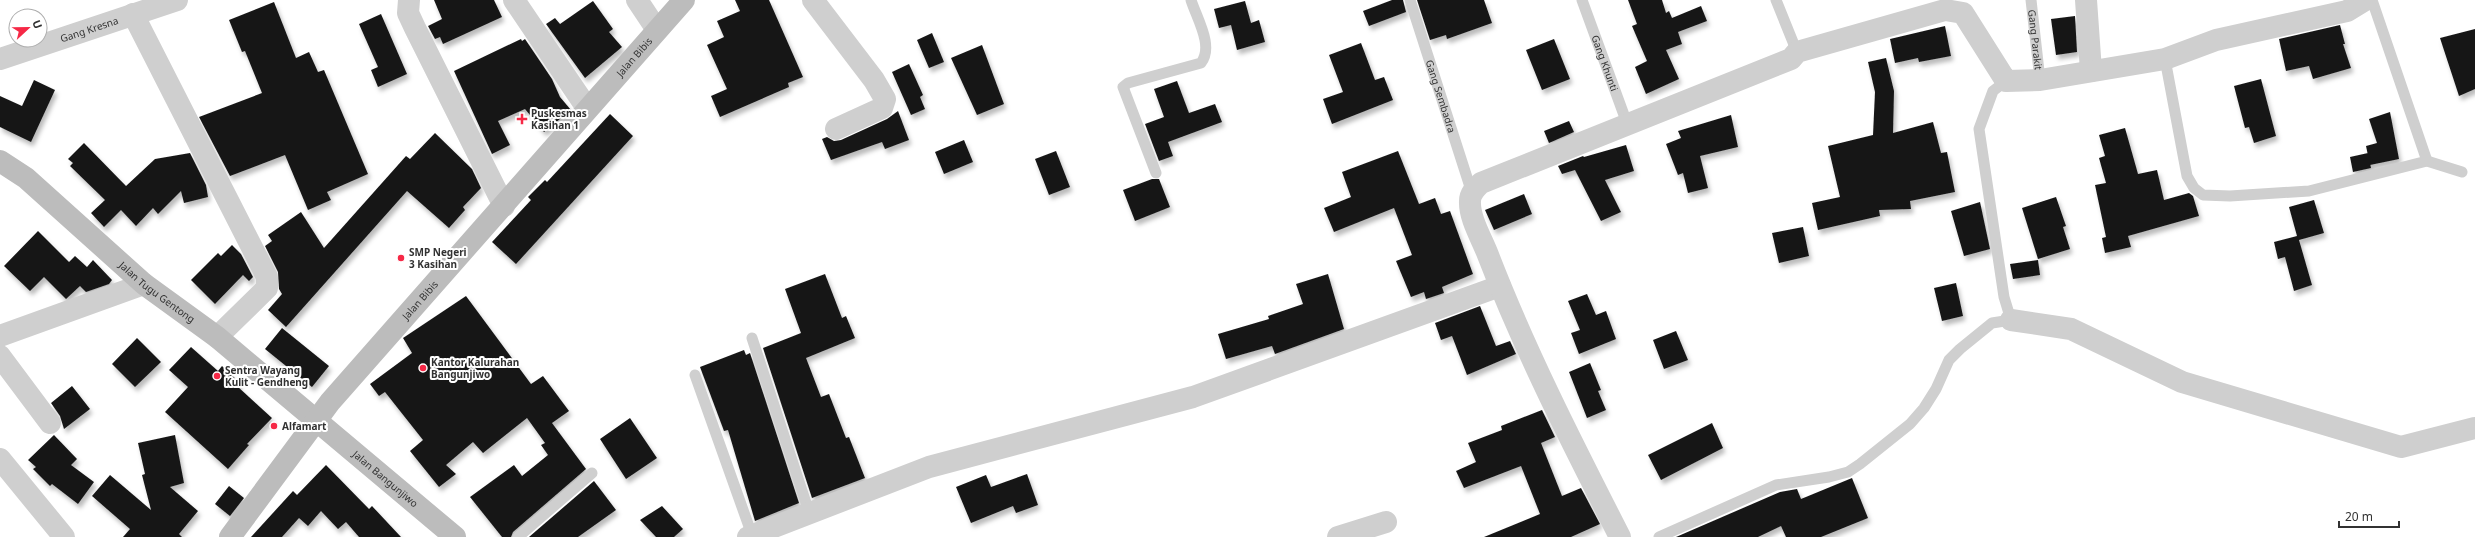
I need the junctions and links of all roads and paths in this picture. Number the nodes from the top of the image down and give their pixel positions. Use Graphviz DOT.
graph roads {
  1 [pos="177,0"];
  2 [pos="409,0"];
  3 [pos="514,0"];
  4 [pos="637,0"];
  5 [pos="684,0"];
  6 [pos="813,0"];
  7 [pos="1191,0"];
  8 [pos="1410,0"];
  9 [pos="1582,0"];
  10 [pos="1776,0"];
  11 [pos="2031,0"];
  12 [pos="2086,0"];
  13 [pos="2366,0"];
  14 [pos="2372,0"];
  15 [pos="133,14"];
  16 [pos="657,30"];
  17 [pos="1797,52"];
  18 [pos="0,59"];
  19 [pos="2165,59"];
  20 [pos="2091,71"];
  21 [pos="2040,80"];
  22 [pos="2006,81"];
  23 [pos="587,108"];
  24 [pos="1628,126"];
  25 [pos="836,129"];
  26 [pos="0,161"];
  27 [pos="2428,161"];
  28 [pos="2462,172"];
  29 [pos="1156,173"];
  30 [pos="1472,193"];
  31 [pos="504,206"];
  32 [pos="144,284"];
  33 [pos="1500,286"];
  34 [pos="2011,320"];
  35 [pos="0,336"];
  36 [pos="217,337"];
  37 [pos="752,338"];
  38 [pos="0,356"];
  39 [pos="695,375"];
  40 [pos="316,421"];
  41 [pos="50,423"];
  42 [pos="2475,428"];
  43 [pos="0,459"];
  44 [pos="592,473"];
  45 [pos="809,512"];
  46 [pos="1386,522"];
  47 [pos="750,536"];
  48 [pos="1617,536"];
  49 [pos="64,537"];
  50 [pos="230,537"];
  51 [pos="455,537"];
  52 [pos="518,537"];
  53 [pos="1338,537"];
  54 [pos="1659,537"];
  1 -- 15 [label="street, Gang Kresna"];
  2 -- 31 [label="street"];
  3 -- 23 [label="street"];
  4 -- 16 [label="street"];
  5 -- 16 [label="main road, Jalan Bibis"];
  6 -- 25 [label="street"];
  7 -- 29 [label="lane"];
  8 -- 30 [label="lane, Gang Sembadra"];
  9 -- 24 [label="lane, Gang Khunti"];
  10 -- 17 [label="lane"];
  11 -- 21 [label="lane, Gang Parakit"];
  12 -- 20 [label="street"];
  13 -- 19 [label="street"];
  14 -- 27 [label="lane"];
  15 -- 18 [label="street, Gang Kresna"];
  15 -- 36 [label="street"];
  16 -- 23 [label="main road, Jalan Bibis"];
  17 -- 22 [label="street"];
  17 -- 24 [label="street"];
  19 -- 20 [label="street"];
  19 -- 27 [label="lane"];
  20 -- 21 [label="street"];
  21 -- 22 [label="street"];
  22 -- 34 [label="lane"];
  23 -- 31 [label="main road, Jalan Bibis"];
  24 -- 30 [label="street"];
  26 -- 32 [label="main road, Jalan Tugu Gentong"];
  27 -- 28 [label="lane"];
  30 -- 33 [label="street"];
  31 -- 40 [label="main road, Jalan Bibis"];
  32 -- 35 [label="street"];
  32 -- 36 [label="main road, Jalan Tugu Gentong"];
  33 -- 45 [label="street"];
  33 -- 48 [label="street"];
  34 -- 42 [label="street"];
  34 -- 54 [label="lane"];
  36 -- 40 [label="main road, Jalan Tugu Gentong"];
  37 -- 45 [label="lane"];
  38 -- 41 [label="street"];
  39 -- 47 [label="lane"];
  40 -- 50 [label="main road, Jalan Bibis"];
  40 -- 51 [label="main road, Jalan Bangunjiwo"];
  43 -- 49 [label="street"];
  44 -- 52 [label="lane"];
  45 -- 47 [label="street"];
  46 -- 53 [label="street"];
}
